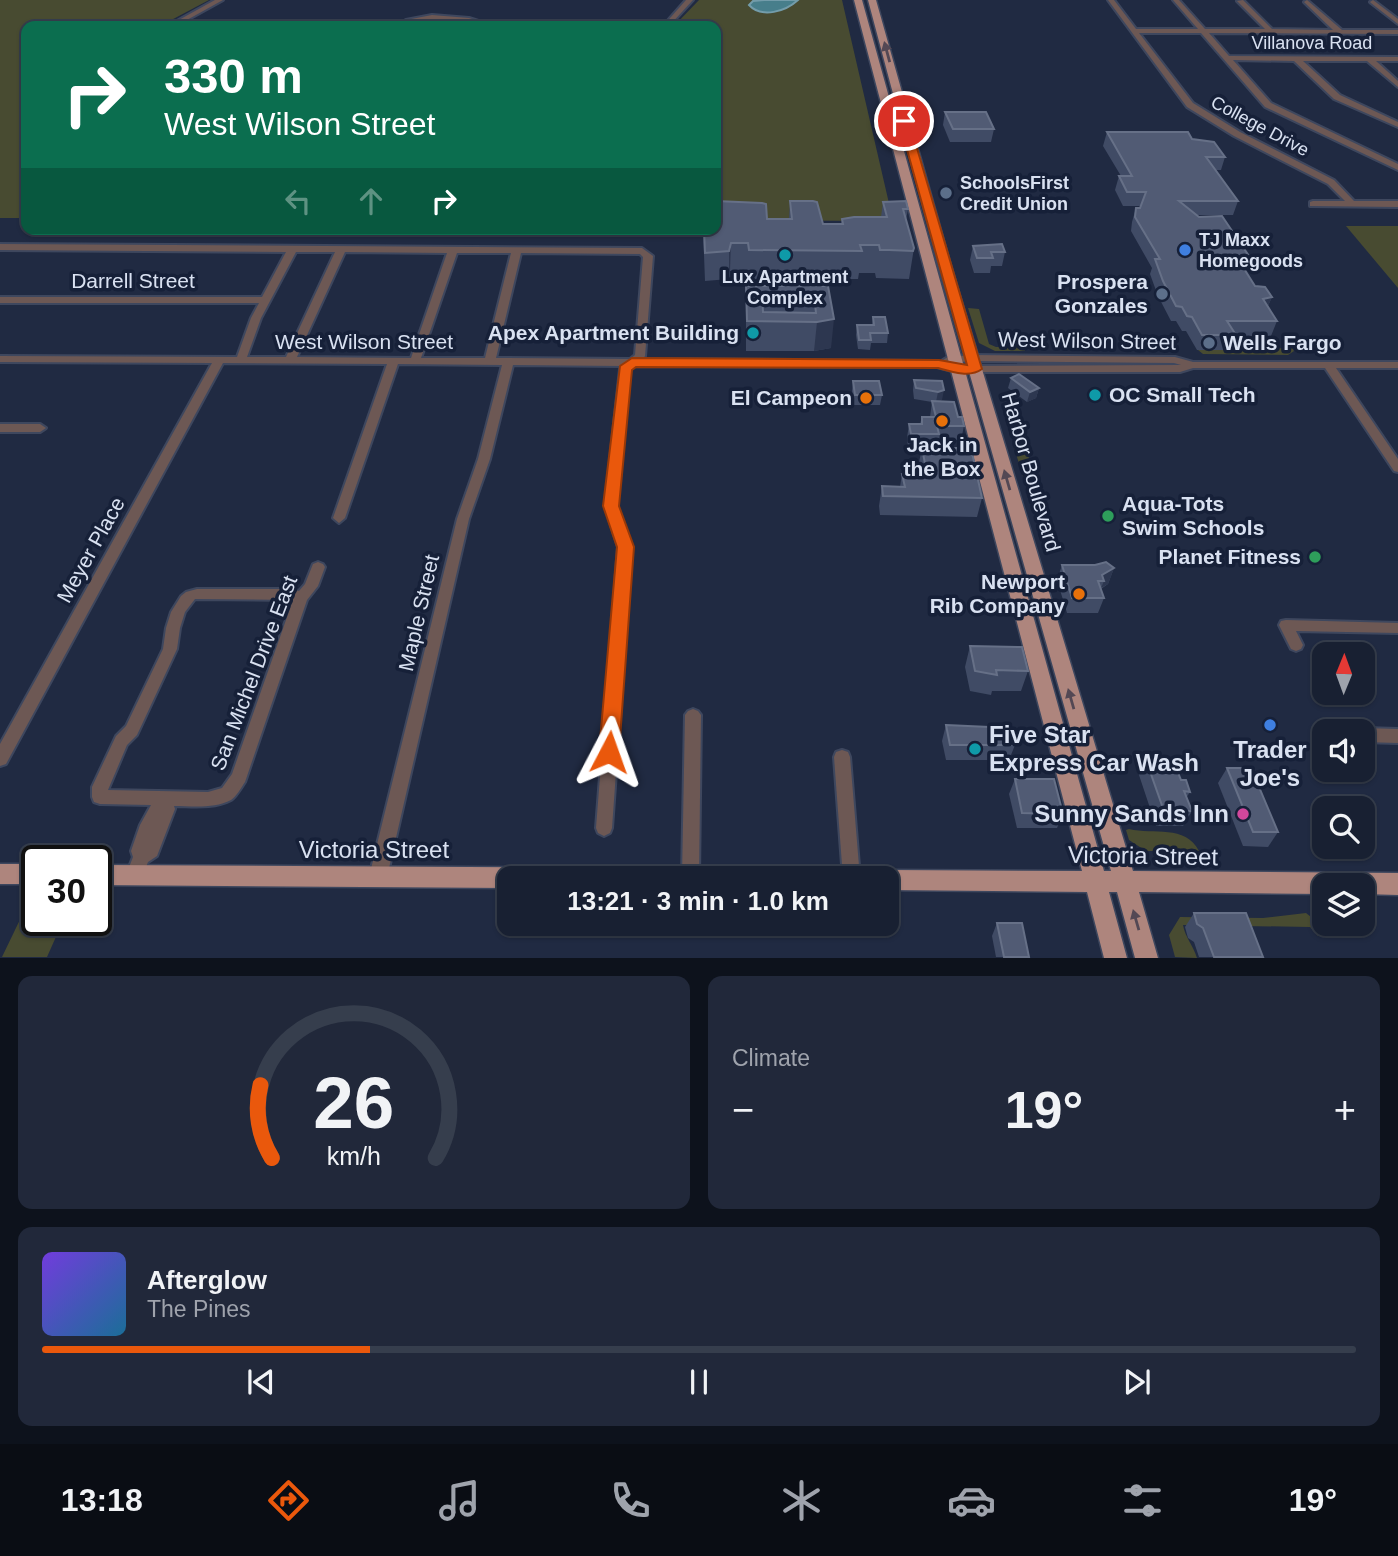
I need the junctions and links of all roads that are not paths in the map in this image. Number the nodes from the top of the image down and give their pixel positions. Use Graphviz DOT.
graph roads {
  1 [pos="220,0"];
  2 [pos="690,0"];
  3 [pos="858,0"];
  4 [pos="872,0"];
  5 [pos="1111,0"];
  6 [pos="1176,0"];
  7 [pos="1240,1"];
  8 [pos="1307,2"];
  9 [pos="1373,2"];
  10 [pos="180,21"];
  11 [pos="410,21"];
  12 [pos="458,21"];
  13 [pos="671,21"];
  14 [pos="1398,22"];
  15 [pos="1135,31"];
  16 [pos="1203,31"];
  17 [pos="1270,31"];
  18 [pos="1340,32"];
  19 [pos="1398,32"];
  20 [pos="1226,58"];
  21 [pos="1297,59"];
  22 [pos="1369,59"];
  23 [pos="1398,59"];
  24 [pos="1398,85"];
  25 [pos="1398,125"];
  26 [pos="1398,167"];
  27 [pos="1313,204"];
  28 [pos="1352,204"];
  29 [pos="1398,204"];
  30 [pos="0,247"];
  31 [pos="293,248"];
  32 [pos="342,248"];
  33 [pos="453,249"];
  34 [pos="517,249"];
  35 [pos="0,300"];
  36 [pos="266,300"];
  37 [pos="0,359"];
  38 [pos="219,360"];
  39 [pos="241,360"];
  40 [pos="290,361"];
  41 [pos="394,361"];
  42 [pos="415,361"];
  43 [pos="491,362"];
  44 [pos="508,362"];
  45 [pos="632,363"];
  46 [pos="959,364"];
  47 [pos="1328,365"];
  48 [pos="1398,365"];
  49 [pos="0,428"];
  50 [pos="40,428"];
  51 [pos="1398,468"];
  52 [pos="339,517"];
  53 [pos="318,567"];
  54 [pos="302,598"];
  55 [pos="1398,628"];
  56 [pos="1296,645"];
  57 [pos="693,715"];
  58 [pos="1375,735"];
  59 [pos="1398,736"];
  60 [pos="842,757"];
  61 [pos="0,759"];
  62 [pos="164,802"];
  63 [pos="604,828"];
  64 [pos="138,866"];
  65 [pos="690,866"];
  66 [pos="851,866"];
  67 [pos="112,872"];
  68 [pos="0,874"];
  69 [pos="21,874"];
  70 [pos="378,877"];
  71 [pos="497,877"];
  72 [pos="899,880"];
  73 [pos="1095,881"];
  74 [pos="1125,882"];
  75 [pos="1398,884"];
  76 [pos="1116,957"];
  77 [pos="1147,957"];
  1 -- 10 [label="street"];
  2 -- 13 [label="street"];
  3 -- 46 [label="main road, Harbor Boulevard"];
  46 -- 4 [label="main road, Harbor Boulevard, one-way"];
  5 -- 15 [label="street, College Drive"];
  6 -- 16 [label="street"];
  7 -- 17 [label="street"];
  8 -- 18 [label="street"];
  9 -- 14 [label="street"];
  11 -- 12 [label="street"];
  15 -- 16 [label="street"];
  15 -- 28 [label="street, College Drive"];
  16 -- 17 [label="street"];
  16 -- 20 [label="street"];
  17 -- 18 [label="street"];
  18 -- 19 [label="street"];
  20 -- 21 [label="street, Villanova Road"];
  20 -- 26 [label="street"];
  21 -- 22 [label="street, Villanova Road"];
  21 -- 25 [label="street"];
  22 -- 23 [label="street, Villanova Road"];
  22 -- 24 [label="street"];
  27 -- 28 [label="street"];
  28 -- 29 [label="street"];
  30 -- 31 [label="street"];
  31 -- 32 [label="street"];
  31 -- 36 [label="street"];
  32 -- 33 [label="street"];
  32 -- 40 [label="street"];
  33 -- 34 [label="street"];
  33 -- 42 [label="street"];
  34 -- 43 [label="street"];
  34 -- 45 [label="street"];
  35 -- 36 [label="street, Darrell Street"];
  36 -- 39 [label="street"];
  37 -- 38 [label="street, West Wilson Street"];
  38 -- 39 [label="street, West Wilson Street"];
  38 -- 61 [label="street, Meyer Place"];
  39 -- 40 [label="street, West Wilson Street"];
  40 -- 41 [label="street, West Wilson Street"];
  41 -- 42 [label="street, West Wilson Street"];
  41 -- 52 [label="street"];
  42 -- 43 [label="street, West Wilson Street"];
  43 -- 44 [label="street, West Wilson Street"];
  44 -- 45 [label="street, West Wilson Street"];
  44 -- 70 [label="street, Maple Street"];
  45 -- 46 [label="street, West Wilson Street"];
  45 -- 63 [label="street"];
  46 -- 47 [label="street, West Wilson Street"];
  46 -- 73 [label="main road, Harbor Boulevard"];
  74 -- 46 [label="main road, Harbor Boulevard, one-way"];
  47 -- 48 [label="street, West Wilson Street"];
  47 -- 51 [label="street"];
  49 -- 50 [label="street"];
  53 -- 54 [label="street, San Michel Drive East"];
  54 -- 62 [label="street, San Michel Drive East"];
  54 -- 62 [label="street"];
  55 -- 56 [label="street"];
  57 -- 65 [label="street"];
  58 -- 59 [label="street"];
  60 -- 66 [label="street"];
  62 -- 64 [label="street"];
  64 -- 67 [label="main road, Victoria Street"];
  64 -- 70 [label="main road, Victoria Street"];
  68 -- 69 [label="main road"];
  70 -- 71 [label="main road, Victoria Street"];
  72 -- 73 [label="main road, Victoria Street"];
  73 -- 74 [label="main road, Victoria Street"];
  73 -- 76 [label="main road, Harbor Boulevard"];
  74 -- 75 [label="main road, Victoria Street"];
  77 -- 74 [label="main road, Harbor Boulevard, one-way"];
}
